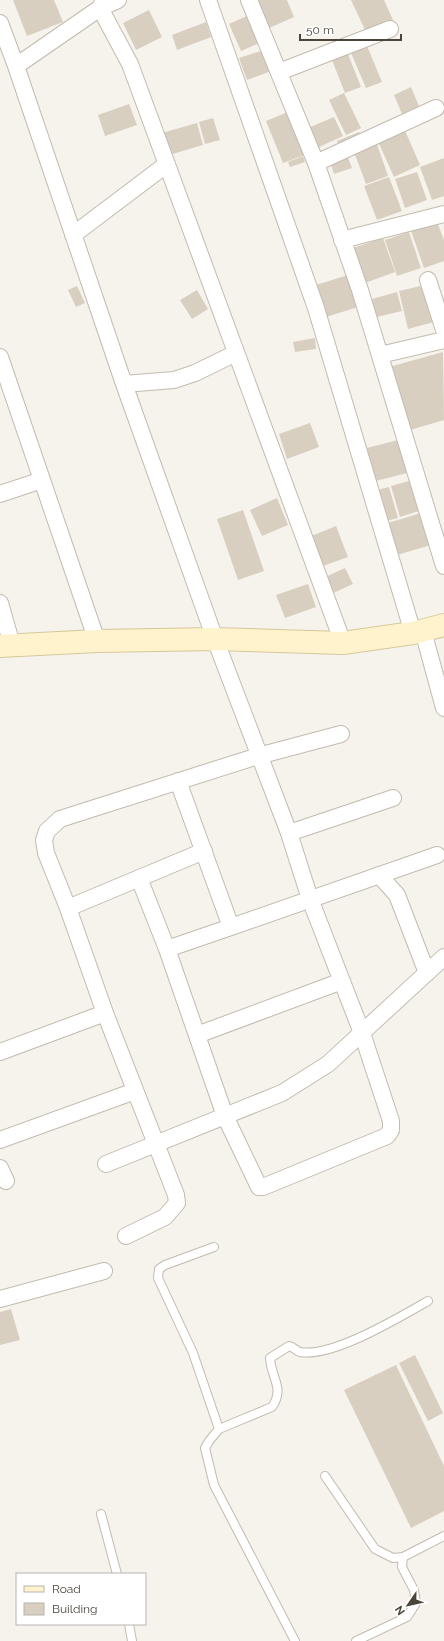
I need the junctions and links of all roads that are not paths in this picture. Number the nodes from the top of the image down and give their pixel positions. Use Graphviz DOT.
graph roads {
  1 [pos="118,0"];
  2 [pos="208,0"];
  3 [pos="249,0"];
  4 [pos="102,4"];
  5 [pos="0,23"];
  6 [pos="390,29"];
  7 [pos="16,66"];
  8 [pos="279,72"];
  9 [pos="436,108"];
  10 [pos="316,163"];
  11 [pos="167,164"];
  12 [pos="444,214"];
  13 [pos="73,236"];
  14 [pos="342,240"];
  15 [pos="428,280"];
  16 [pos="444,330"];
  17 [pos="444,340"];
  18 [pos="236,354"];
  19 [pos="380,355"];
  20 [pos="0,357"];
  21 [pos="124,384"];
  22 [pos="42,480"];
  23 [pos="0,494"];
  24 [pos="444,566"];
  25 [pos="0,603"];
  26 [pos="444,625"];
  27 [pos="418,632"];
  28 [pos="215,639"];
  29 [pos="97,641"];
  30 [pos="343,643"];
  31 [pos="6,646"];
  32 [pos="444,708"];
  33 [pos="341,734"];
  34 [pos="258,756"];
  35 [pos="178,781"];
  36 [pos="393,798"];
  37 [pos="289,833"];
  38 [pos="204,851"];
  39 [pos="437,855"];
  40 [pos="379,875"];
  41 [pos="139,878"];
  42 [pos="310,899"];
  43 [pos="68,908"];
  44 [pos="231,927"];
  45 [pos="167,949"];
  46 [pos="444,957"];
  47 [pos="427,972"];
  48 [pos="342,981"];
  49 [pos="105,1013"];
  50 [pos="362,1033"];
  51 [pos="197,1034"];
  52 [pos="0,1052"];
  53 [pos="135,1090"];
  54 [pos="225,1116"];
  55 [pos="0,1140"];
  56 [pos="156,1144"];
  57 [pos="106,1164"];
  58 [pos="126,1236"];
  59 [pos="214,1247"];
  60 [pos="104,1271"];
  61 [pos="0,1299"];
  62 [pos="428,1301"];
  63 [pos="219,1429"];
  64 [pos="325,1476"];
  65 [pos="101,1514"];
  66 [pos="444,1536"];
  67 [pos="403,1557"];
  68 [pos="117,1573"];
  69 [pos="129,1625"];
  70 [pos="132,1641"];
  71 [pos="295,1641"];
  72 [pos="356,1641"];
  1 -- 4 [label="street"];
  2 -- 27 [label="street"];
  3 -- 8 [label="street"];
  4 -- 7 [label="street"];
  4 -- 11 [label="street"];
  5 -- 7 [label="street"];
  6 -- 8 [label="street"];
  7 -- 13 [label="street"];
  8 -- 10 [label="street"];
  9 -- 10 [label="street"];
  10 -- 14 [label="street"];
  11 -- 13 [label="street"];
  11 -- 18 [label="street"];
  12 -- 14 [label="street"];
  13 -- 21 [label="street"];
  14 -- 19 [label="street"];
  15 -- 16 [label="street"];
  17 -- 19 [label="street"];
  18 -- 21 [label="street"];
  18 -- 30 [label="street"];
  19 -- 24 [label="street"];
  20 -- 22 [label="street"];
  21 -- 28 [label="street"];
  22 -- 23 [label="street"];
  22 -- 29 [label="street"];
  25 -- 31 [label="street"];
  26 -- 27 [label="street"];
  27 -- 30 [label="street"];
  27 -- 32 [label="street"];
  28 -- 29 [label="street"];
  28 -- 30 [label="street"];
  28 -- 34 [label="street"];
  29 -- 31 [label="street"];
  33 -- 34 [label="street"];
  34 -- 35 [label="street"];
  34 -- 37 [label="street"];
  35 -- 38 [label="street"];
  35 -- 43 [label="street"];
  36 -- 37 [label="street"];
  37 -- 42 [label="street"];
  38 -- 41 [label="street"];
  38 -- 44 [label="street"];
  39 -- 40 [label="street"];
  40 -- 42 [label="street"];
  40 -- 47 [label="street"];
  41 -- 43 [label="street"];
  41 -- 45 [label="street"];
  42 -- 44 [label="street"];
  42 -- 48 [label="street"];
  43 -- 49 [label="street"];
  44 -- 45 [label="street"];
  45 -- 51 [label="street"];
  46 -- 47 [label="street"];
  47 -- 50 [label="street"];
  48 -- 50 [label="street"];
  48 -- 51 [label="street"];
  49 -- 52 [label="street"];
  49 -- 53 [label="street"];
  50 -- 54 [label="street"];
  50 -- 54 [label="street"];
  51 -- 54 [label="street"];
  53 -- 55 [label="street"];
  53 -- 56 [label="street"];
  54 -- 56 [label="street"];
  56 -- 57 [label="street"];
  56 -- 58 [label="street"];
  59 -- 63 [label="lane"];
  60 -- 61 [label="street"];
  62 -- 63 [label="lane"];
  63 -- 71 [label="lane"];
  64 -- 67 [label="lane"];
  65 -- 68 [label="lane"];
  66 -- 67 [label="lane"];
  67 -- 72 [label="lane"];
  69 -- 70 [label="lane"];
}
